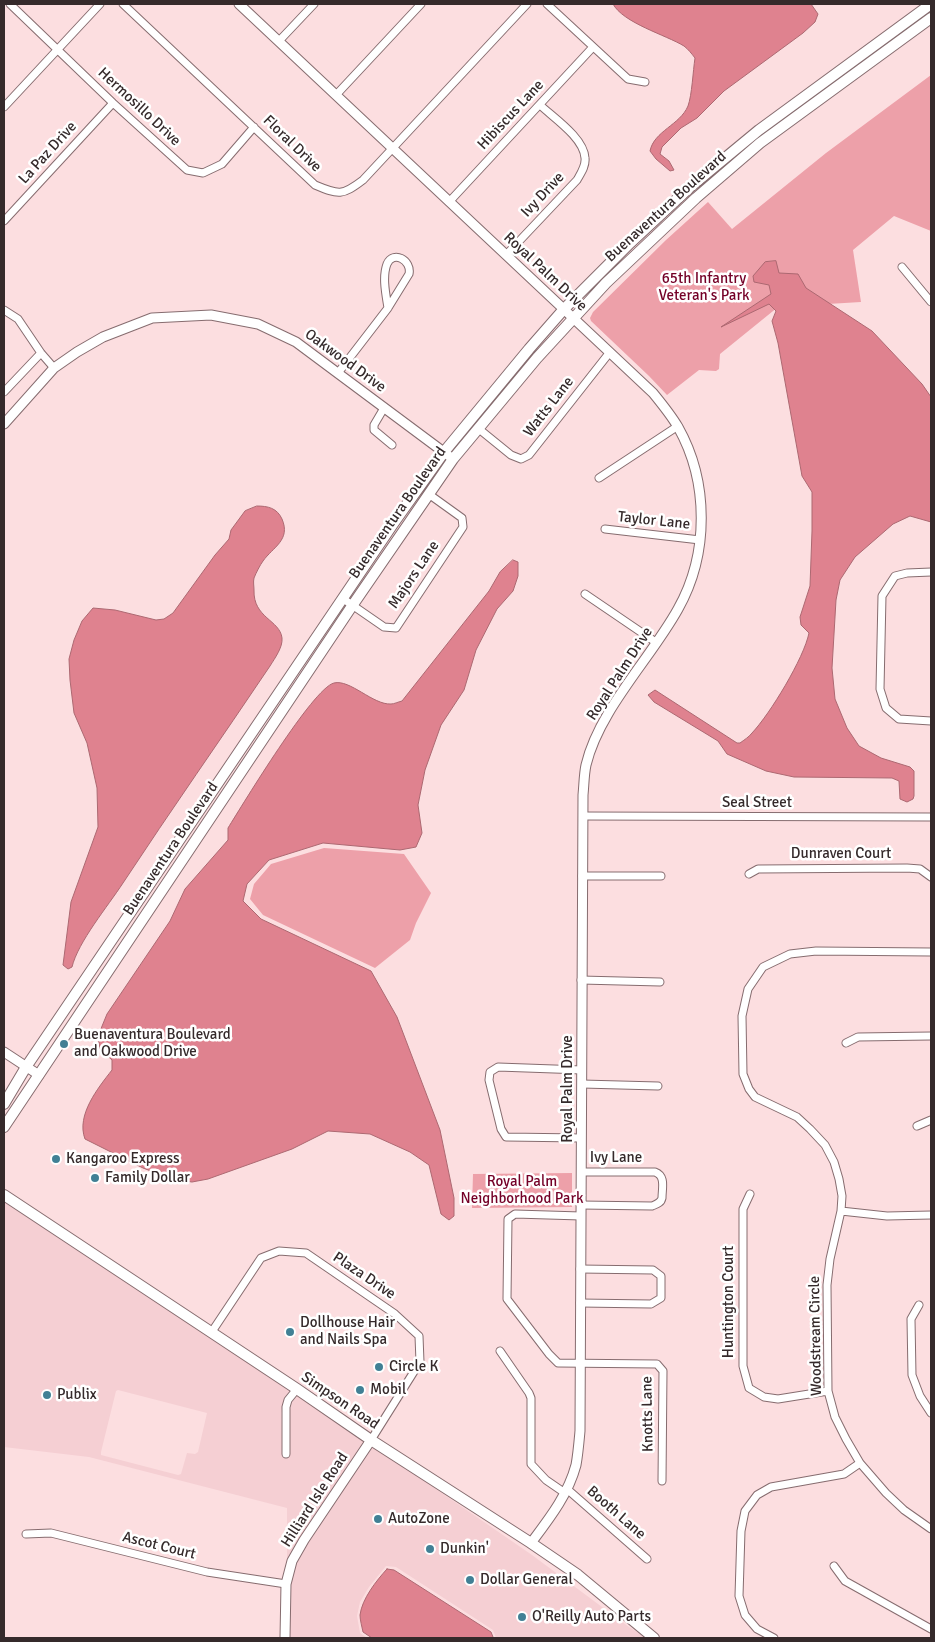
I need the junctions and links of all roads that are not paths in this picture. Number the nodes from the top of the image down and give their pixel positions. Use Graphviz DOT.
graph roads {
  1 [pos="10,4"];
  2 [pos="100,4"];
  3 [pos="122,4"];
  4 [pos="239,4"];
  5 [pos="314,4"];
  6 [pos="420,4"];
  7 [pos="527,4"];
  8 [pos="547,4"];
  9 [pos="931,4"];
  10 [pos="931,18"];
  11 [pos="279,41"];
  12 [pos="593,47"];
  13 [pos="57,49"];
  14 [pos="645,82"];
  15 [pos="336,95"];
  16 [pos="112,103"];
  17 [pos="540,105"];
  18 [pos="4,107"];
  19 [pos="254,127"];
  20 [pos="392,148"];
  21 [pos="449,202"];
  22 [pos="4,221"];
  23 [pos="506,255"];
  24 [pos="902,267"];
  25 [pos="931,302"];
  26 [pos="388,308"];
  27 [pos="564,309"];
  28 [pos="4,310"];
  29 [pos="573,318"];
  30 [pos="610,352"];
  31 [pos="41,353"];
  32 [pos="54,368"];
  33 [pos="338,373"];
  34 [pos="4,392"];
  35 [pos="384,408"];
  36 [pos="4,424"];
  37 [pos="678,426"];
  38 [pos="479,430"];
  39 [pos="392,445"];
  40 [pos="444,452"];
  41 [pos="453,459"];
  42 [pos="599,478"];
  43 [pos="430,495"];
  44 [pos="605,529"];
  45 [pos="700,540"];
  46 [pos="931,572"];
  47 [pos="585,594"];
  48 [pos="342,598"];
  49 [pos="352,606"];
  50 [pos="332,612"];
  51 [pos="343,619"];
  52 [pos="657,643"];
  53 [pos="931,721"];
  54 [pos="583,816"];
  55 [pos="931,817"];
  56 [pos="749,874"];
  57 [pos="582,876"];
  58 [pos="661,876"];
  59 [pos="931,877"];
  60 [pos="931,952"];
  61 [pos="582,980"];
  62 [pos="660,982"];
  63 [pos="931,1036"];
  64 [pos="846,1043"];
  65 [pos="4,1052"];
  66 [pos="26,1067"];
  67 [pos="582,1070"];
  68 [pos="39,1075"];
  69 [pos="582,1084"];
  70 [pos="658,1086"];
  71 [pos="4,1104"];
  72 [pos="931,1120"];
  73 [pos="917,1126"];
  74 [pos="4,1128"];
  75 [pos="581,1138"];
  76 [pos="581,1172"];
  77 [pos="750,1194"];
  78 [pos="4,1195"];
  79 [pos="581,1205"];
  80 [pos="841,1210"];
  81 [pos="581,1216"];
  82 [pos="931,1216"];
  83 [pos="580,1269"];
  84 [pos="580,1303"];
  85 [pos="919,1305"];
  86 [pos="211,1333"];
  87 [pos="500,1351"];
  88 [pos="581,1363"];
  89 [pos="297,1389"];
  90 [pos="828,1391"];
  91 [pos="931,1413"];
  92 [pos="371,1440"];
  93 [pos="286,1454"];
  94 [pos="860,1462"];
  95 [pos="662,1481"];
  96 [pos="567,1489"];
  97 [pos="931,1528"];
  98 [pos="26,1534"];
  99 [pos="532,1543"];
  100 [pos="647,1558"];
  101 [pos="834,1566"];
  102 [pos="286,1584"];
  103 [pos="931,1629"];
  104 [pos="285,1638"];
  105 [pos="654,1638"];
  106 [pos="774,1638"];
  1 -- 13 [label="street, Hermosillo Drive"];
  2 -- 13 [label="street"];
  3 -- 19 [label="street, Floral Drive"];
  4 -- 11 [label="street, Royal Palm Drive"];
  5 -- 11 [label="street"];
  6 -- 15 [label="street"];
  7 -- 20 [label="street, Floral Drive"];
  8 -- 12 [label="street"];
  9 -- 27 [label="main road, Buenaventura Boulevard"];
  10 -- 29 [label="main road, Buenaventura Boulevard"];
  11 -- 15 [label="street, Royal Palm Drive"];
  12 -- 14 [label="street"];
  12 -- 17 [label="street, Hibiscus Lane"];
  13 -- 16 [label="street, Hermosillo Drive"];
  13 -- 18 [label="street"];
  15 -- 20 [label="street, Royal Palm Drive"];
  16 -- 19 [label="street, Hermosillo Drive"];
  16 -- 22 [label="street, La Paz Drive"];
  17 -- 21 [label="street, Hibiscus Lane"];
  17 -- 23 [label="street, Ivy Drive"];
  19 -- 20 [label="street, Floral Drive"];
  20 -- 21 [label="street, Royal Palm Drive"];
  21 -- 23 [label="street, Royal Palm Drive"];
  23 -- 27 [label="street, Royal Palm Drive"];
  24 -- 25 [label="street"];
  26 -- 26 [label="street"];
  26 -- 33 [label="street"];
  27 -- 29 [label="street, Royal Palm Drive"];
  27 -- 40 [label="main road, Buenaventura Boulevard"];
  28 -- 31 [label="street"];
  29 -- 30 [label="street, Royal Palm Drive"];
  29 -- 38 [label="main road, Buenaventura Boulevard"];
  30 -- 37 [label="street, Royal Palm Drive"];
  30 -- 38 [label="street, Watts Lane"];
  31 -- 32 [label="street"];
  31 -- 34 [label="street"];
  32 -- 33 [label="street, Oakwood Drive"];
  32 -- 36 [label="street, Oakwood Drive"];
  33 -- 35 [label="street, Oakwood Drive"];
  35 -- 39 [label="street"];
  35 -- 40 [label="street, Oakwood Drive"];
  37 -- 42 [label="street"];
  37 -- 45 [label="street, Royal Palm Drive"];
  38 -- 41 [label="main road, Buenaventura Boulevard"];
  40 -- 41 [label="street, Oakwood Drive"];
  40 -- 48 [label="main road, Buenaventura Boulevard"];
  41 -- 43 [label="main road, Buenaventura Boulevard"];
  43 -- 49 [label="main road, Buenaventura Boulevard"];
  43 -- 49 [label="street, Majors Lane"];
  44 -- 45 [label="street, Taylor Lane"];
  45 -- 52 [label="street, Royal Palm Drive"];
  46 -- 53 [label="street"];
  47 -- 52 [label="street"];
  48 -- 49 [label="street, Majors Lane"];
  48 -- 50 [label="main road, Buenaventura Boulevard"];
  49 -- 51 [label="main road, Buenaventura Boulevard"];
  50 -- 51 [label="street"];
  50 -- 66 [label="main road, Buenaventura Boulevard"];
  51 -- 68 [label="main road, Buenaventura Boulevard"];
  52 -- 54 [label="street, Royal Palm Drive"];
  54 -- 55 [label="street, Seal Street"];
  54 -- 57 [label="street, Royal Palm Drive"];
  56 -- 59 [label="street, Dunraven Court"];
  57 -- 58 [label="street"];
  57 -- 61 [label="street, Royal Palm Drive"];
  60 -- 80 [label="street, Woodstream Circle"];
  61 -- 62 [label="street"];
  61 -- 67 [label="street, Royal Palm Drive"];
  63 -- 64 [label="street"];
  65 -- 66 [label="street"];
  66 -- 68 [label="street"];
  66 -- 71 [label="main road, Buenaventura Boulevard"];
  67 -- 69 [label="street, Royal Palm Drive"];
  67 -- 75 [label="street"];
  68 -- 74 [label="main road, Buenaventura Boulevard"];
  69 -- 70 [label="street"];
  69 -- 75 [label="street, Royal Palm Drive"];
  72 -- 73 [label="street"];
  75 -- 76 [label="street, Royal Palm Drive"];
  76 -- 79 [label="street, Royal Palm Drive"];
  76 -- 79 [label="street, Ivy Lane"];
  77 -- 90 [label="street, Huntington Court"];
  78 -- 86 [label="main road, Simpson Road"];
  79 -- 81 [label="street, Royal Palm Drive"];
  80 -- 82 [label="street"];
  80 -- 90 [label="street, Woodstream Circle"];
  81 -- 83 [label="street, Royal Palm Drive"];
  81 -- 88 [label="street, Knotts Lane"];
  83 -- 84 [label="street, Royal Palm Drive"];
  83 -- 84 [label="street"];
  84 -- 88 [label="street, Royal Palm Drive"];
  85 -- 91 [label="street"];
  86 -- 89 [label="main road, Simpson Road"];
  86 -- 92 [label="street, Plaza Drive"];
  87 -- 96 [label="street, Booth Lane"];
  88 -- 95 [label="street, Knotts Lane"];
  88 -- 96 [label="street, Royal Palm Drive"];
  89 -- 92 [label="main road, Simpson Road"];
  89 -- 93 [label="street"];
  90 -- 94 [label="street, Woodstream Circle"];
  92 -- 99 [label="main road, Simpson Road"];
  92 -- 102 [label="street, Hilliard Isle Road"];
  94 -- 97 [label="street, Woodstream Circle"];
  94 -- 106 [label="street"];
  96 -- 99 [label="street, Royal Palm Drive"];
  96 -- 100 [label="street, Booth Lane"];
  98 -- 102 [label="street, Ascot Court"];
  99 -- 105 [label="main road, Simpson Road"];
  101 -- 103 [label="street"];
  102 -- 104 [label="street, Hilliard Isle Road"];
}
